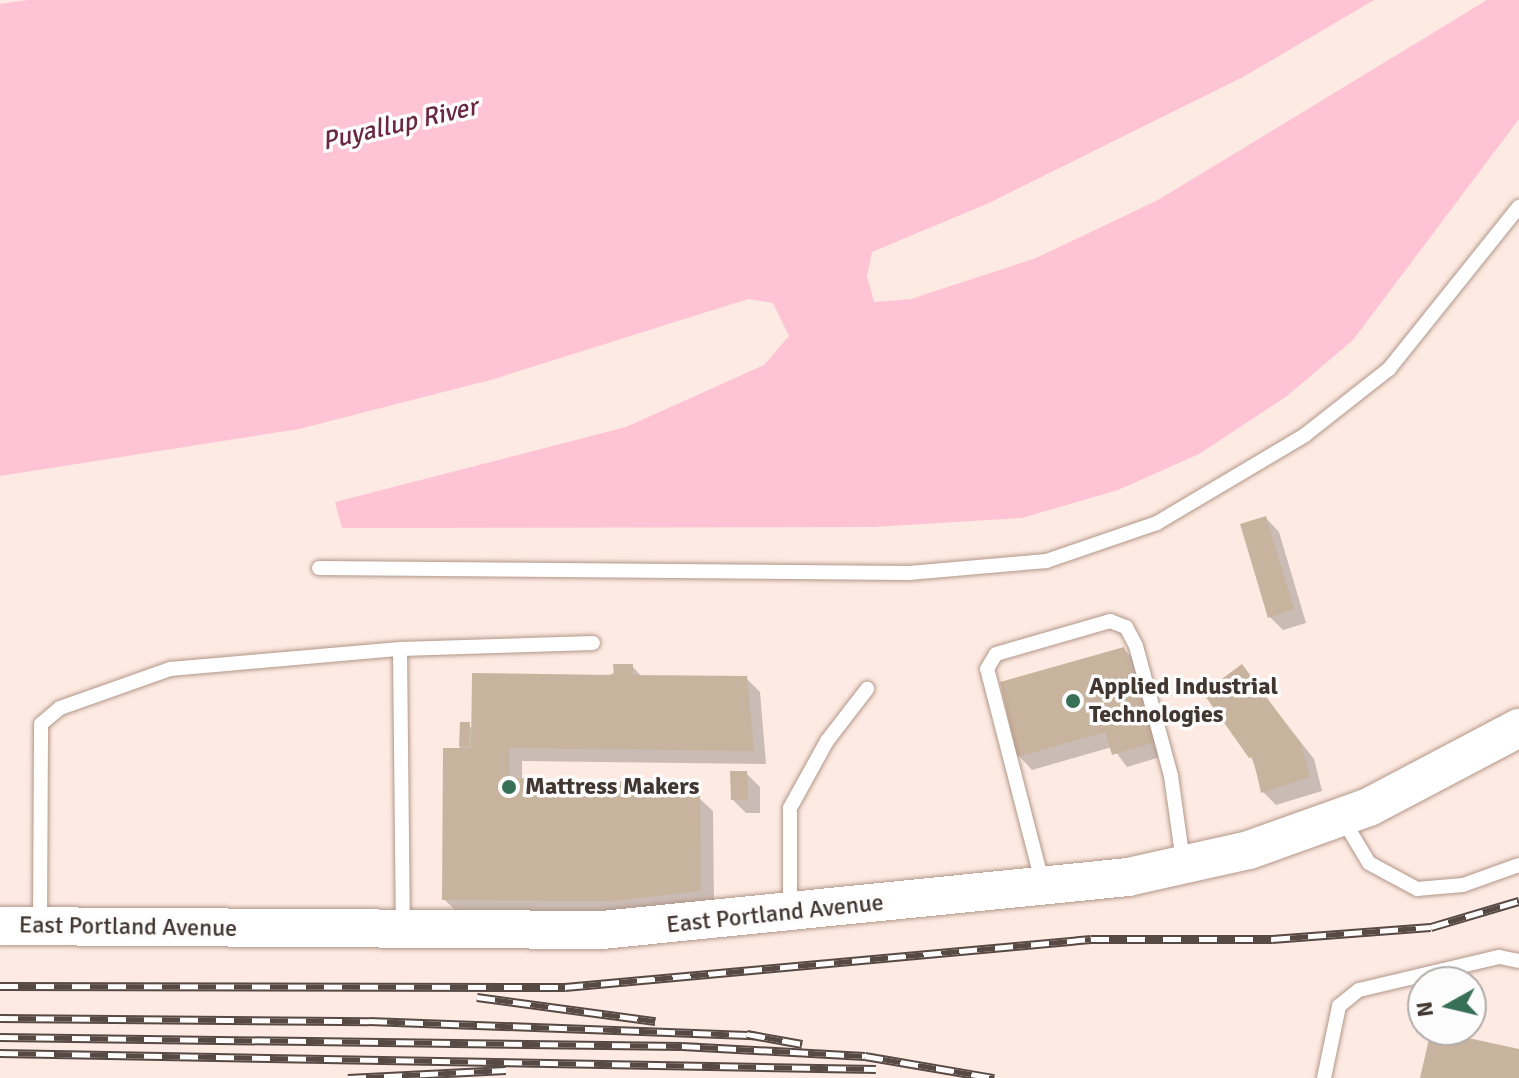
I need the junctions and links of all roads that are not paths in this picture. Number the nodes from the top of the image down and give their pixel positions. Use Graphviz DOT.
graph roads {
  1 [pos="1519,207"];
  2 [pos="319,568"];
  3 [pos="593,643"];
  4 [pos="400,649"];
  5 [pos="867,689"];
  6 [pos="1519,728"];
  7 [pos="1341,818"];
  8 [pos="1184,864"];
  9 [pos="1519,865"];
  10 [pos="1043,886"];
  11 [pos="790,913"];
  12 [pos="0,926"];
  13 [pos="40,926"];
  14 [pos="403,930"];
  15 [pos="1519,961"];
  16 [pos="1324,1078"];
  1 -- 2 [label="lane"];
  3 -- 4 [label="lane"];
  4 -- 13 [label="lane"];
  4 -- 14 [label="lane"];
  5 -- 11 [label="lane"];
  6 -- 7 [label="street, East Portland Avenue"];
  7 -- 8 [label="street, East Portland Avenue"];
  7 -- 9 [label="lane"];
  8 -- 10 [label="street, East Portland Avenue"];
  8 -- 10 [label="lane"];
  10 -- 11 [label="street, East Portland Avenue"];
  11 -- 14 [label="street, East Portland Avenue"];
  12 -- 13 [label="street, East Portland Avenue"];
  13 -- 14 [label="street, East Portland Avenue"];
  15 -- 16 [label="lane"];
}
